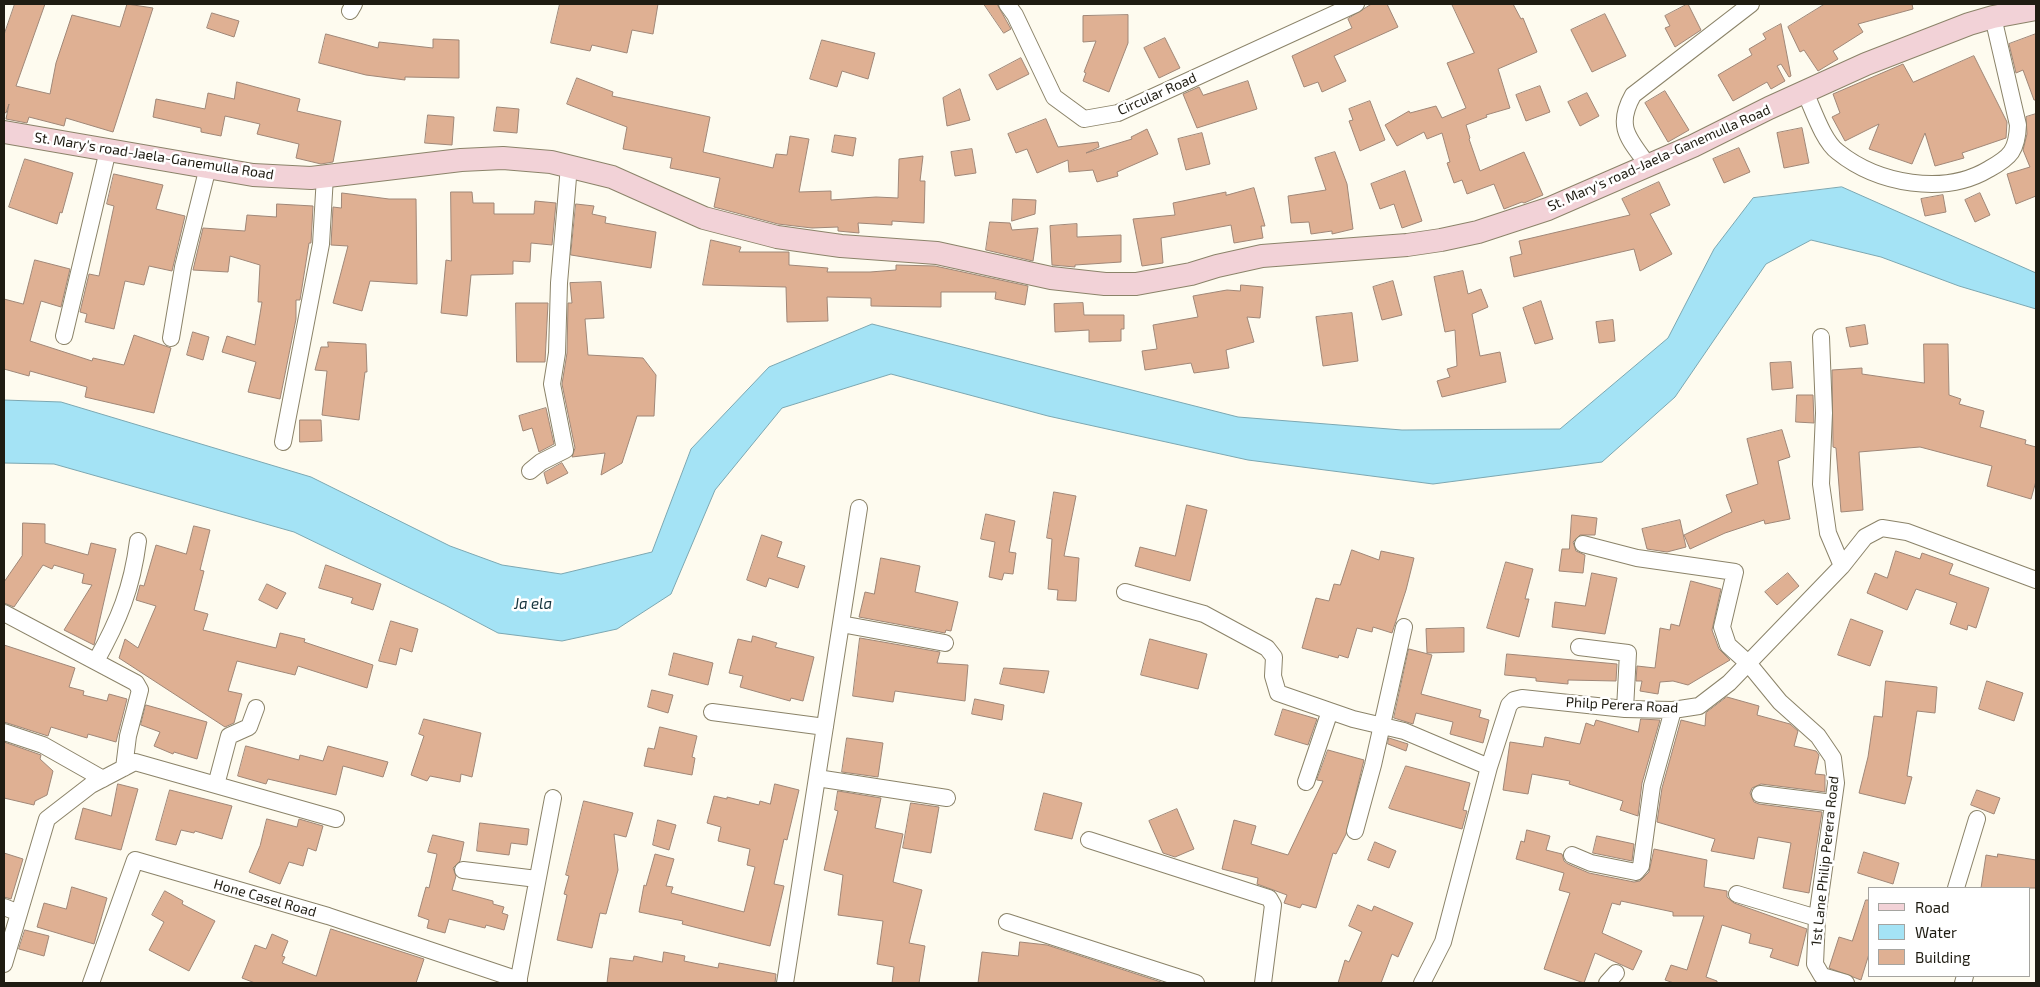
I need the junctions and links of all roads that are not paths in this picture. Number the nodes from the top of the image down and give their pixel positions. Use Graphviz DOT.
graph roads {
  1 [pos="1007,4"];
  2 [pos="1356,4"];
  3 [pos="1751,4"];
  4 [pos="2036,9"];
  5 [pos="1993,17"];
  6 [pos="1805,92"];
  7 [pos="4,132"];
  8 [pos="108,150"];
  9 [pos="1648,164"];
  10 [pos="569,166"];
  11 [pos="208,167"];
  12 [pos="325,176"];
  13 [pos="64,336"];
  14 [pos="1821,337"];
  15 [pos="171,338"];
  16 [pos="283,442"];
  17 [pos="530,471"];
  18 [pos="859,508"];
  19 [pos="138,541"];
  20 [pos="1583,544"];
  21 [pos="1842,566"];
  22 [pos="2036,580"];
  23 [pos="1125,592"];
  24 [pos="4,613"];
  25 [pos="841,624"];
  26 [pos="1404,627"];
  27 [pos="945,643"];
  28 [pos="1579,647"];
  29 [pos="96,661"];
  30 [pos="1748,663"];
  31 [pos="256,708"];
  32 [pos="1625,708"];
  33 [pos="1673,710"];
  34 [pos="1330,711"];
  35 [pos="712,712"];
  36 [pos="1382,726"];
  37 [pos="825,727"];
  38 [pos="4,732"];
  39 [pos="1489,767"];
  40 [pos="124,768"];
  41 [pos="817,778"];
  42 [pos="103,779"];
  43 [pos="1306,782"];
  44 [pos="216,785"];
  45 [pos="1760,794"];
  46 [pos="553,798"];
  47 [pos="947,798"];
  48 [pos="1834,803"];
  49 [pos="336,819"];
  50 [pos="1977,819"];
  51 [pos="1355,831"];
  52 [pos="1089,840"];
  53 [pos="1572,854"];
  54 [pos="463,870"];
  55 [pos="538,879"];
  56 [pos="1956,887"];
  57 [pos="1737,894"];
  58 [pos="11,910"];
  59 [pos="1818,918"];
  60 [pos="1007,922"];
  61 [pos="4,964"];
  62 [pos="519,981"];
  63 [pos="91,983"];
  64 [pos="786,983"];
  65 [pos="1196,983"];
  66 [pos="1263,983"];
  67 [pos="1422,983"];
  68 [pos="1846,983"];
  1 -- 2 [label="street, Circular Road"];
  3 -- 9 [label="street"];
  4 -- 5 [label="main road, St. Mary's road-Jaela-Ganemulla Road"];
  5 -- 6 [label="main road, St. Mary's road-Jaela-Ganemulla Road"];
  5 -- 6 [label="street"];
  6 -- 9 [label="main road, St. Mary's road-Jaela-Ganemulla Road"];
  7 -- 8 [label="main road, St. Mary's road-Jaela-Ganemulla Road"];
  8 -- 11 [label="main road, St. Mary's road-Jaela-Ganemulla Road"];
  8 -- 13 [label="street"];
  9 -- 10 [label="main road, St. Mary's road-Jaela-Ganemulla Road"];
  10 -- 12 [label="main road, St. Mary's road-Jaela-Ganemulla Road"];
  10 -- 17 [label="street"];
  11 -- 12 [label="main road, St. Mary's road-Jaela-Ganemulla Road"];
  11 -- 15 [label="street"];
  12 -- 16 [label="street"];
  14 -- 21 [label="street"];
  18 -- 25 [label="street"];
  19 -- 29 [label="street"];
  20 -- 30 [label="street, 1st Lane Philip Perera Road"];
  21 -- 22 [label="street, Philp Perera Road"];
  21 -- 30 [label="street, Philp Perera Road"];
  23 -- 34 [label="street"];
  24 -- 29 [label="street"];
  25 -- 27 [label="street"];
  25 -- 37 [label="street"];
  26 -- 36 [label="street"];
  28 -- 32 [label="street"];
  29 -- 40 [label="street"];
  30 -- 33 [label="street, Philp Perera Road"];
  30 -- 48 [label="street, 1st Lane Philip Perera Road"];
  31 -- 44 [label="street"];
  32 -- 33 [label="street, Philp Perera Road"];
  32 -- 39 [label="street, Philp Perera Road"];
  33 -- 53 [label="street"];
  34 -- 36 [label="street"];
  34 -- 43 [label="street"];
  35 -- 37 [label="street"];
  36 -- 39 [label="street"];
  36 -- 51 [label="street"];
  37 -- 41 [label="street"];
  38 -- 42 [label="street"];
  39 -- 67 [label="street, Philp Perera Road"];
  40 -- 42 [label="street"];
  40 -- 44 [label="street"];
  41 -- 47 [label="street"];
  41 -- 64 [label="street"];
  42 -- 58 [label="street"];
  44 -- 49 [label="street"];
  45 -- 48 [label="street"];
  46 -- 55 [label="street"];
  48 -- 59 [label="street, 1st Lane Philip Perera Road"];
  50 -- 56 [label="street"];
  52 -- 66 [label="street"];
  54 -- 55 [label="street"];
  55 -- 62 [label="street"];
  57 -- 59 [label="street"];
  58 -- 61 [label="street"];
  59 -- 68 [label="street, 1st Lane Philip Perera Road"];
  60 -- 65 [label="street"];
  62 -- 63 [label="street, Hone Casel Road"];
}
